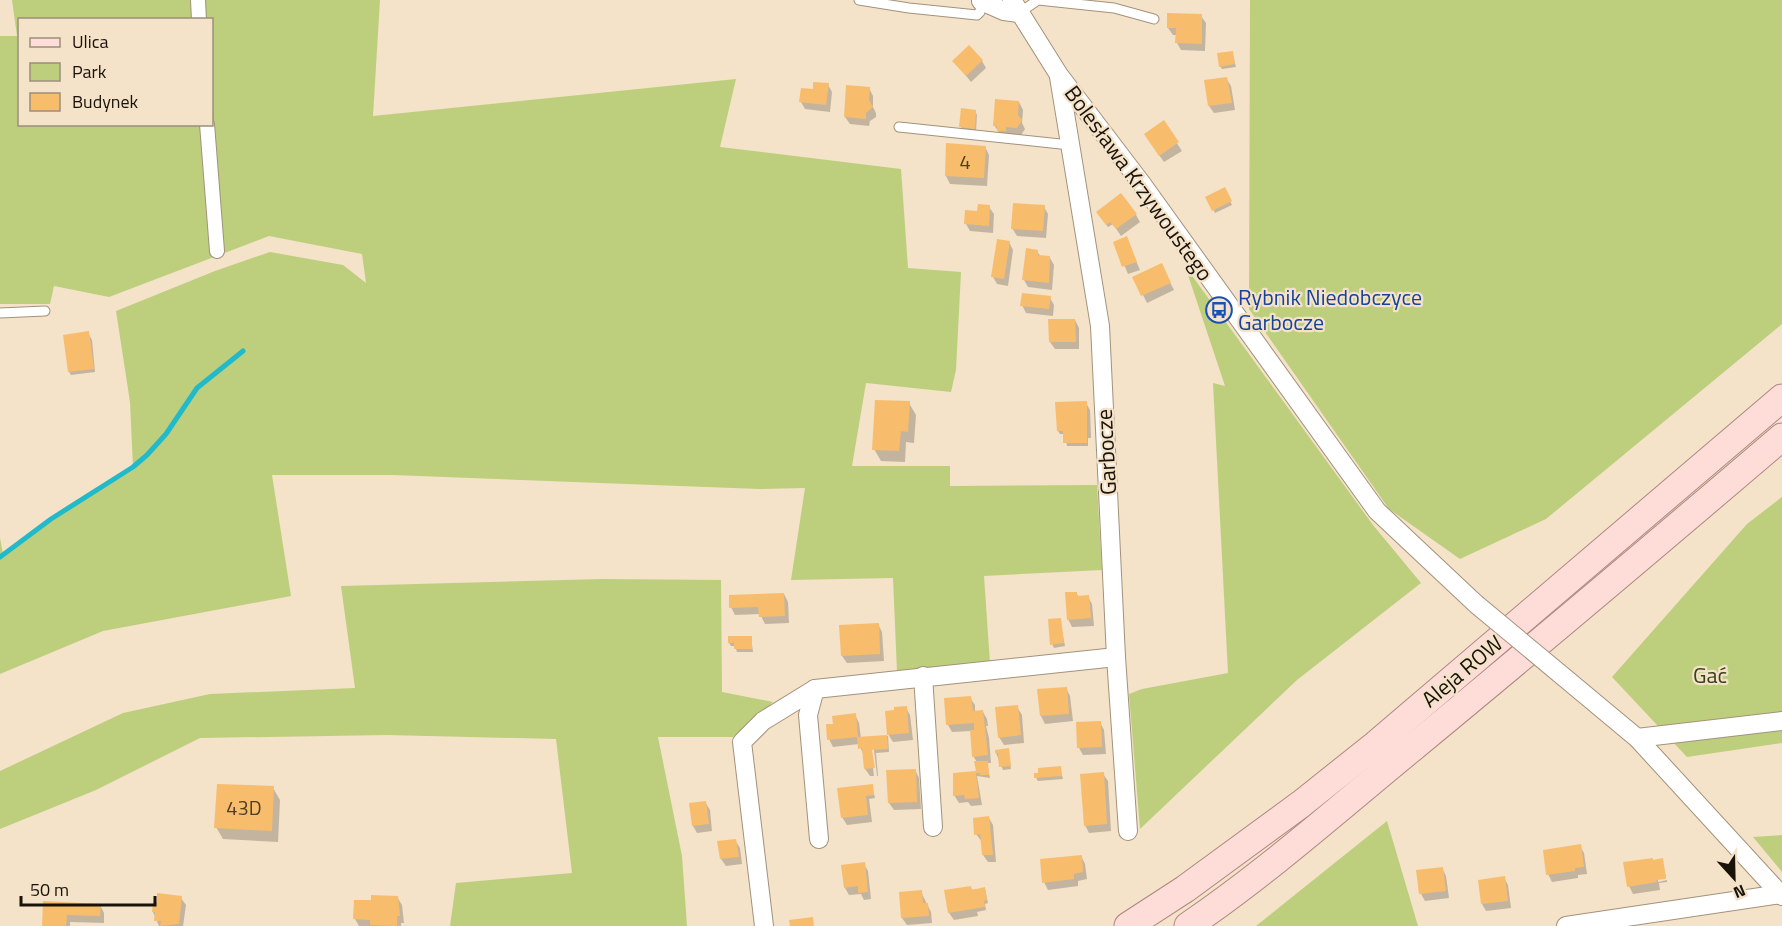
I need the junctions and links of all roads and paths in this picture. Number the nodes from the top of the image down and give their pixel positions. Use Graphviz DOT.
graph roads {
  1 [pos="198,0"];
  2 [pos="859,0"];
  3 [pos="972,0"];
  4 [pos="982,0"];
  5 [pos="1016,7"];
  6 [pos="199,18"];
  7 [pos="1154,19"];
  8 [pos="1059,75"];
  9 [pos="207,126"];
  10 [pos="898,127"];
  11 [pos="1070,145"];
  12 [pos="217,251"];
  13 [pos="45,311"];
  14 [pos="0,313"];
  15 [pos="1782,398"];
  16 [pos="1782,437"];
  17 [pos="1116,657"];
  18 [pos="923,676"];
  19 [pos="815,689"];
  20 [pos="1782,721"];
  21 [pos="1637,738"];
  22 [pos="933,827"];
  23 [pos="1128,831"];
  24 [pos="819,839"];
  25 [pos="1781,895"];
  26 [pos="764,926"];
  27 [pos="1128,926"];
  28 [pos="1188,926"];
  29 [pos="1566,926"];
  1 -- 6 [label="street"];
  2 -- 4 [label="lane"];
  3 -- 4 [label="street"];
  4 -- 5 [label="street"];
  5 -- 7 [label="lane"];
  5 -- 8 [label="street, Bolesława Krzywoustego"];
  8 -- 11 [label="street, Garbocze"];
  8 -- 21 [label="street, Bolesława Krzywoustego, bridge"];
  9 -- 12 [label="street"];
  10 -- 11 [label="lane"];
  11 -- 17 [label="street, Garbocze"];
  13 -- 14 [label="lane"];
  15 -- 27 [label="main road, Aleja ROW"];
  16 -- 28 [label="main road, Aleja ROW"];
  17 -- 18 [label="street"];
  17 -- 23 [label="street, Garbocze"];
  18 -- 19 [label="street"];
  18 -- 22 [label="street"];
  19 -- 24 [label="street"];
  19 -- 26 [label="street"];
  20 -- 21 [label="street"];
  21 -- 25 [label="street, Bolesława Krzywoustego"];
  25 -- 29 [label="street"];
}
